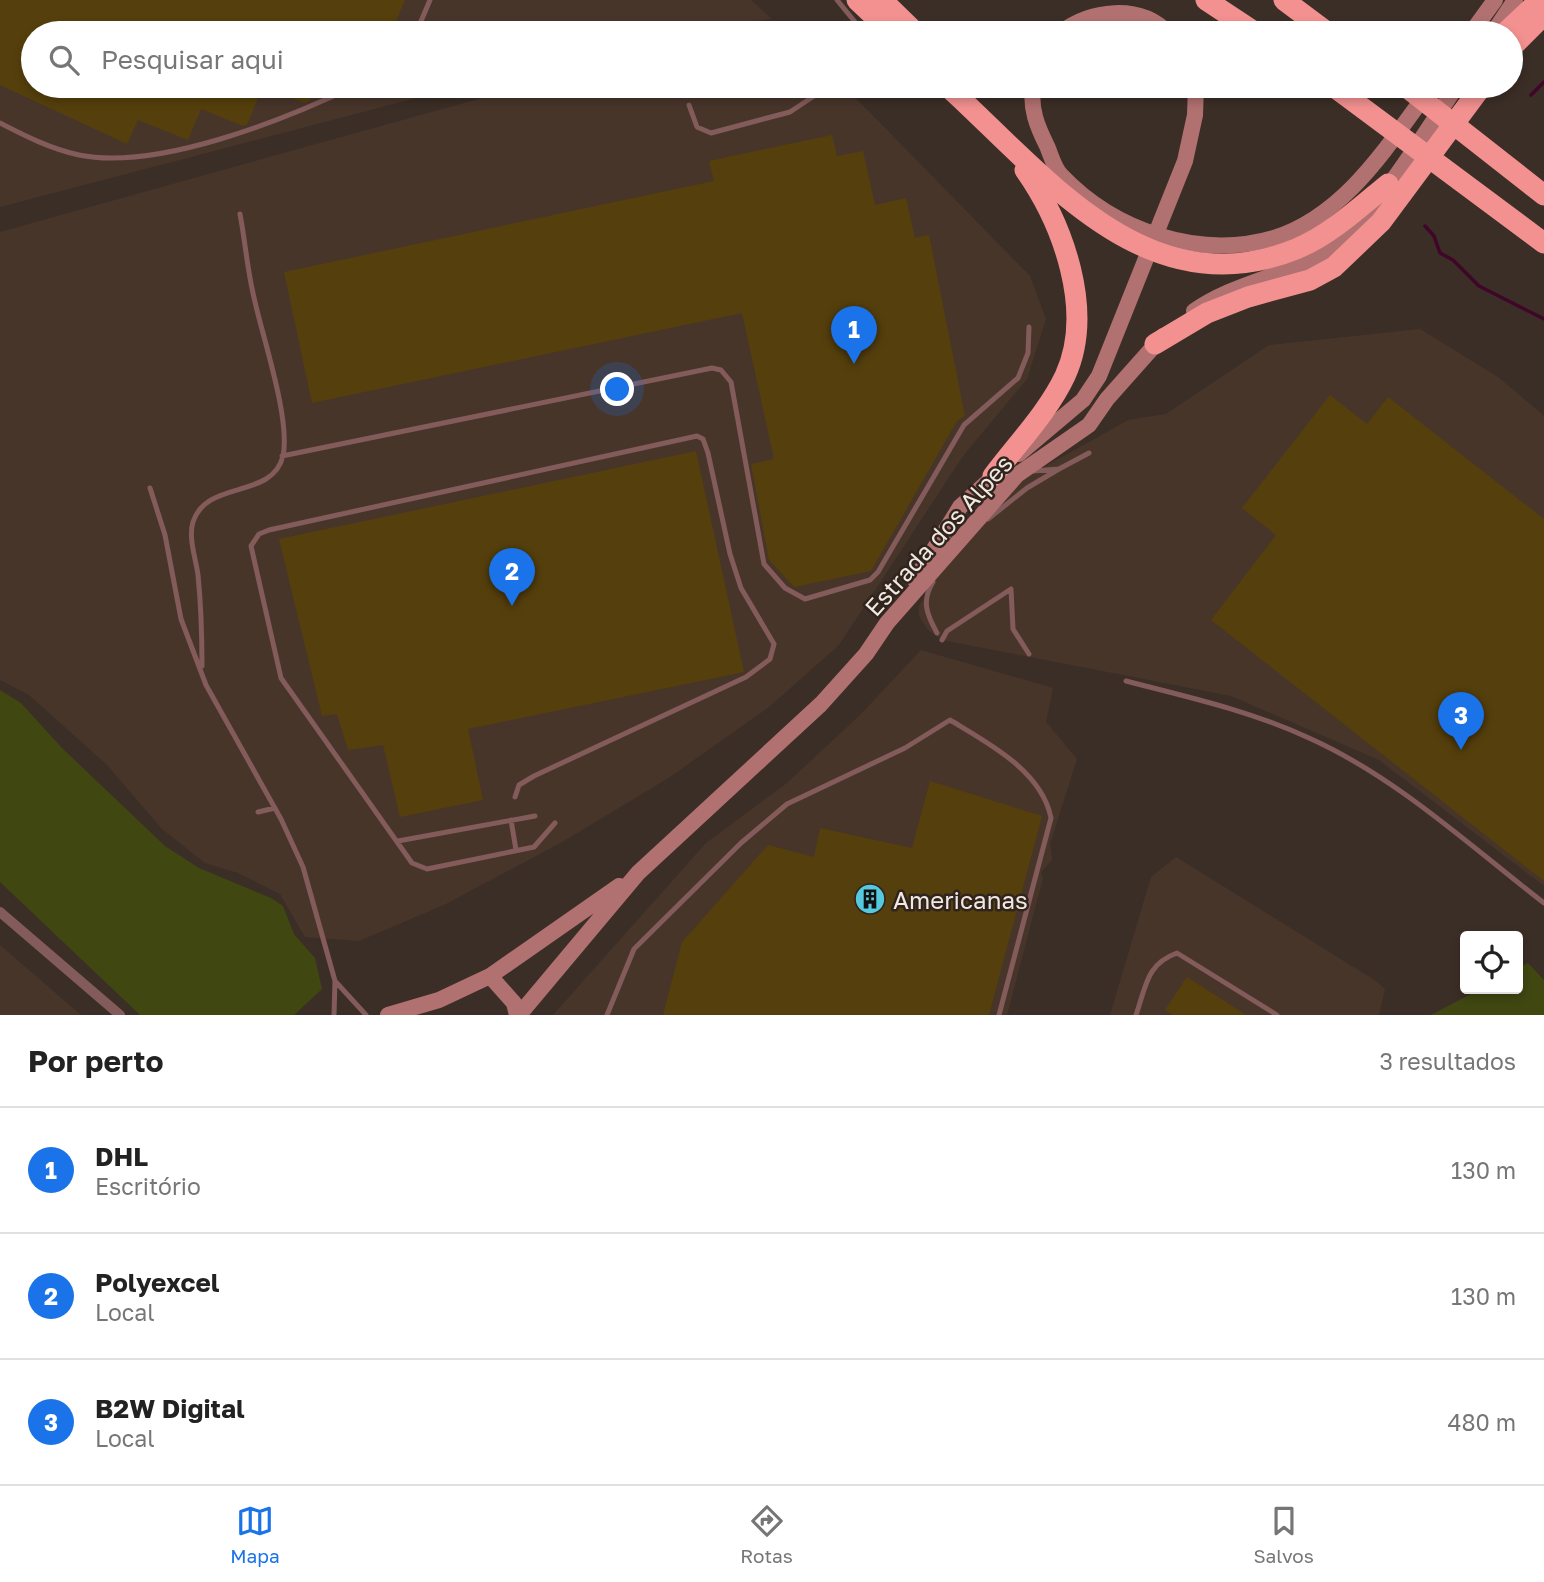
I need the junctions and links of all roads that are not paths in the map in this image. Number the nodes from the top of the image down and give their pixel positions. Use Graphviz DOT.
graph roads {
  1 [pos="430,0"];
  2 [pos="837,0"];
  3 [pos="858,0"];
  4 [pos="881,0"];
  5 [pos="1200,0"];
  6 [pos="1284,0"];
  7 [pos="1495,0"];
  8 [pos="1516,0"];
  9 [pos="1540,0"];
  10 [pos="1213,5"];
  11 [pos="1544,15"];
  12 [pos="421,21"];
  13 [pos="854,21"];
  14 [pos="880,21"];
  15 [pos="903,21"];
  16 [pos="1081,21"];
  17 [pos="1150,21"];
  18 [pos="1238,21"];
  19 [pos="1312,21"];
  20 [pos="1480,21"];
  21 [pos="1501,21"];
  22 [pos="1518,21"];
  23 [pos="1523,36"];
  24 [pos="324,98"];
  25 [pos="812,98"];
  26 [pos="965,98"];
  27 [pos="968,98"];
  28 [pos="1034,98"];
  29 [pos="1195,98"];
  30 [pos="1350,98"];
  31 [pos="1421,98"];
  32 [pos="1423,98"];
  33 [pos="1449,98"];
  34 [pos="1473,98"];
  35 [pos="689,105"];
  36 [pos="0,123"];
  37 [pos="997,131"];
  38 [pos="1059,173"];
  39 [pos="1388,184"];
  40 [pos="1544,192"];
  41 [pos="240,214"];
  42 [pos="1544,243"];
  43 [pos="1029,327"];
  44 [pos="1155,344"];
  45 [pos="1089,453"];
  46 [pos="282,456"];
  47 [pos="1059,469"];
  48 [pos="1017,475"];
  49 [pos="993,476"];
  50 [pos="150,488"];
  51 [pos="887,623"];
  52 [pos="937,634"];
  53 [pos="942,640"];
  54 [pos="1029,654"];
  55 [pos="202,669"];
  56 [pos="1126,681"];
  57 [pos="515,797"];
  58 [pos="275,808"];
  59 [pos="258,812"];
  60 [pos="536,816"];
  61 [pos="511,820"];
  62 [pos="555,822"];
  63 [pos="398,841"];
  64 [pos="516,850"];
  65 [pos="638,873"];
  66 [pos="1544,903"];
  67 [pos="0,912"];
  68 [pos="490,976"];
  69 [pos="335,981"];
  70 [pos="408,1012"];
  71 [pos="120,1015"];
  72 [pos="334,1015"];
  73 [pos="366,1015"];
  74 [pos="388,1015"];
  75 [pos="518,1015"];
  76 [pos="607,1015"];
  77 [pos="999,1015"];
  78 [pos="1136,1015"];
  79 [pos="1278,1015"];
  1 -- 12 [label="lane"];
  2 -- 13 [label="lane"];
  3 -- 14 [label="highway"];
  4 -- 15 [label="highway"];
  5 -- 10 [label="highway"];
  6 -- 19 [label="highway"];
  7 -- 20 [label="main road"];
  8 -- 21 [label="main road"];
  9 -- 22 [label="highway"];
  10 -- 18 [label="highway"];
  11 -- 23 [label="highway"];
  16 -- 17 [label="main road"];
  24 -- 36 [label="lane"];
  25 -- 35 [label="lane"];
  26 -- 37 [label="highway"];
  27 -- 38 [label="highway"];
  28 -- 38 [label="main road"];
  29 -- 49 [label="main road"];
  30 -- 42 [label="highway"];
  31 -- 40 [label="highway"];
  32 -- 38 [label="main road"];
  33 -- 39 [label="main road, Estrada dos Alpes"];
  34 -- 44 [label="highway"];
  37 -- 39 [label="highway"];
  37 -- 49 [label="highway"];
  39 -- 44 [label="main road, Estrada dos Alpes"];
  41 -- 46 [label="lane"];
  43 -- 46 [label="lane"];
  44 -- 48 [label="main road, Estrada dos Alpes"];
  45 -- 47 [label="lane"];
  46 -- 55 [label="lane"];
  47 -- 48 [label="lane"];
  47 -- 52 [label="lane"];
  48 -- 51 [label="main road, Estrada dos Alpes"];
  49 -- 51 [label="main road"];
  50 -- 55 [label="lane"];
  51 -- 65 [label="main road, Estrada dos Alpes"];
  53 -- 54 [label="lane"];
  55 -- 58 [label="lane"];
  56 -- 66 [label="lane"];
  57 -- 63 [label="lane"];
  58 -- 59 [label="lane"];
  58 -- 69 [label="lane"];
  60 -- 61 [label="lane"];
  61 -- 63 [label="lane"];
  61 -- 64 [label="lane"];
  62 -- 64 [label="lane"];
  63 -- 64 [label="lane"];
  65 -- 68 [label="main road, Estrada dos Alpes"];
  65 -- 75 [label="main road, Estrada dos Alpes"];
  67 -- 71 [label="street"];
  68 -- 70 [label="main road, Estrada dos Alpes"];
  68 -- 75 [label="main road"];
  69 -- 72 [label="lane"];
  69 -- 73 [label="lane"];
  70 -- 74 [label="main road, Estrada dos Alpes"];
  76 -- 77 [label="lane"];
  78 -- 79 [label="lane"];
}
